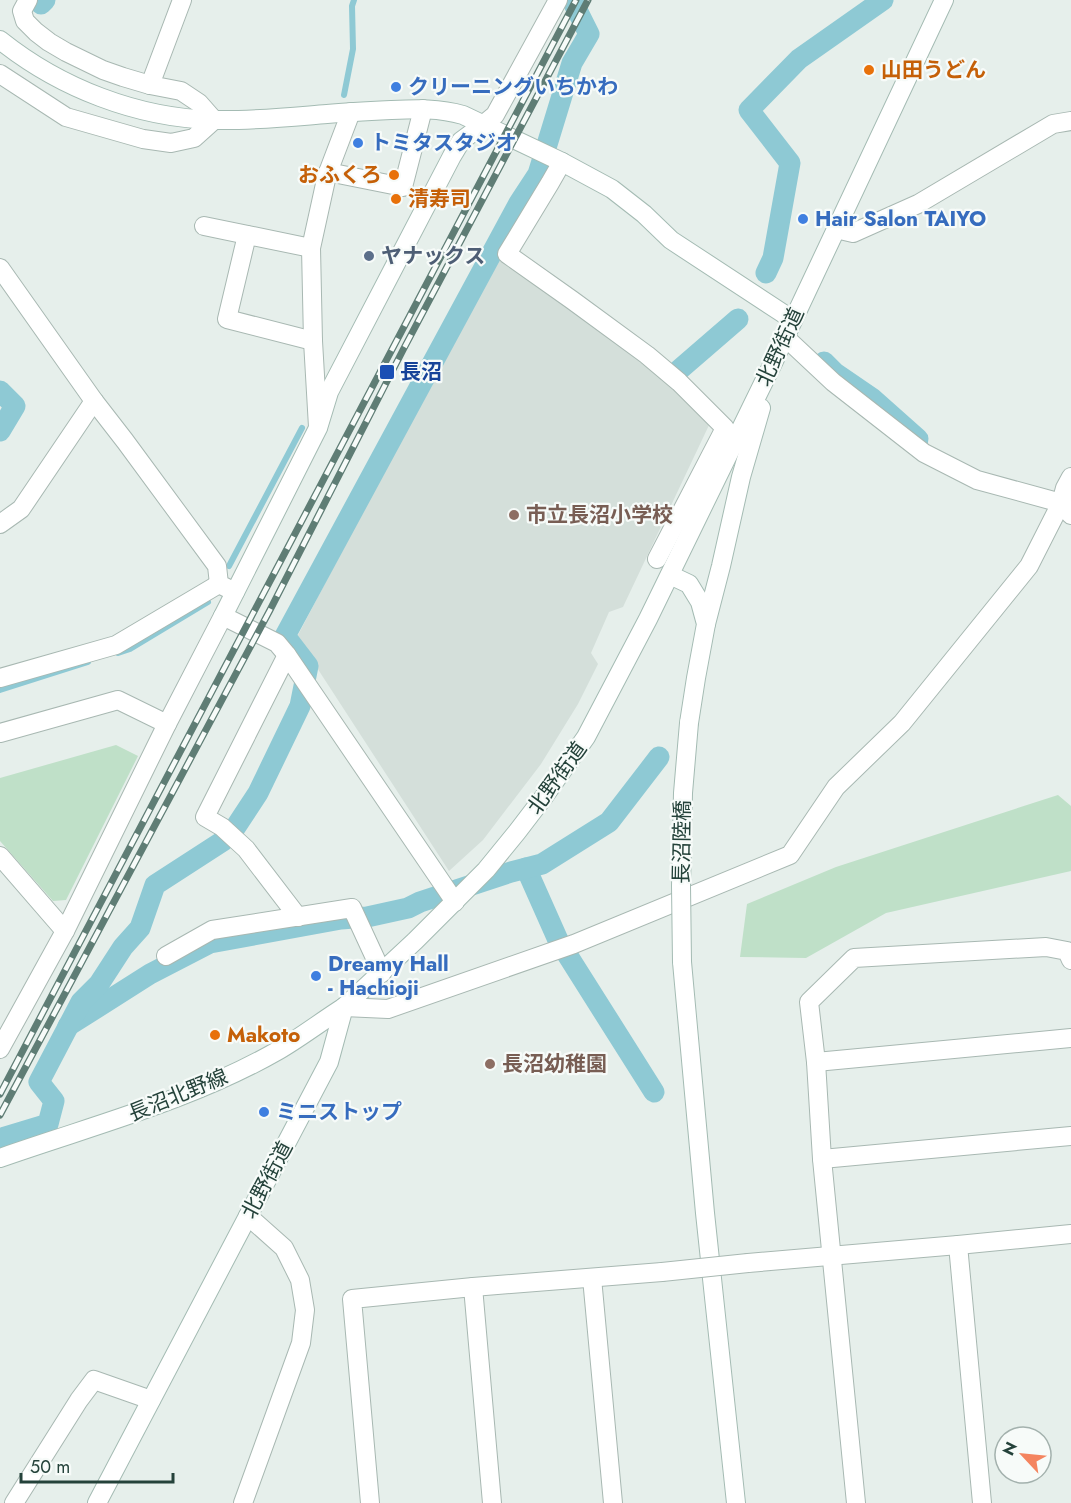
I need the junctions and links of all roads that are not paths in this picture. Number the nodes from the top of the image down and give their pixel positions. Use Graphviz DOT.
graph roads {
  1 [pos="28,0"];
  2 [pos="182,0"];
  3 [pos="544,0"];
  4 [pos="558,0"];
  5 [pos="944,0"];
  6 [pos="541,31"];
  7 [pos="0,40"];
  8 [pos="0,74"];
  9 [pos="150,85"];
  10 [pos="423,109"];
  11 [pos="351,112"];
  12 [pos="214,120"];
  13 [pos="1071,121"];
  14 [pos="484,124"];
  15 [pos="562,162"];
  16 [pos="328,172"];
  17 [pos="204,226"];
  18 [pos="836,229"];
  19 [pos="246,235"];
  20 [pos="311,248"];
  21 [pos="0,268"];
  22 [pos="789,329"];
  23 [pos="313,341"];
  24 [pos="773,363"];
  25 [pos="94,401"];
  26 [pos="318,428"];
  27 [pos="1068,495"];
  28 [pos="0,524"];
  29 [pos="657,559"];
  30 [pos="670,575"];
  31 [pos="227,588"];
  32 [pos="223,616"];
  33 [pos="706,624"];
  34 [pos="287,655"];
  35 [pos="0,678"];
  36 [pos="167,724"];
  37 [pos="0,733"];
  38 [pos="0,856"];
  39 [pos="455,902"];
  40 [pos="298,917"];
  41 [pos="65,931"];
  42 [pos="166,956"];
  43 [pos="1071,960"];
  44 [pos="382,973"];
  45 [pos="344,1007"];
  46 [pos="1071,1038"];
  47 [pos="3,1040"];
  48 [pos="816,1062"];
  49 [pos="1071,1136"];
  50 [pos="822,1159"];
  51 [pos="2,1161"];
  52 [pos="248,1216"];
  53 [pos="1071,1234"];
  54 [pos="958,1245"];
  55 [pos="832,1255"];
  56 [pos="592,1278"];
  57 [pos="473,1287"];
  58 [pos="151,1400"];
  59 [pos="14,1503"];
  60 [pos="97,1503"];
  61 [pos="243,1503"];
  62 [pos="370,1503"];
  63 [pos="492,1503"];
  64 [pos="613,1503"];
  65 [pos="736,1503"];
  66 [pos="856,1503"];
  67 [pos="982,1503"];
  1 -- 9 [label="street"];
  2 -- 9 [label="street"];
  3 -- 6 [label="street"];
  4 -- 6 [label="street"];
  5 -- 18 [label="street, 北野街道"];
  6 -- 14 [label="street"];
  7 -- 12 [label="street"];
  8 -- 12 [label="street"];
  9 -- 12 [label="street"];
  10 -- 11 [label="street"];
  10 -- 14 [label="street"];
  10 -- 16 [label="street"];
  11 -- 12 [label="street"];
  11 -- 16 [label="street"];
  13 -- 18 [label="street"];
  14 -- 15 [label="street"];
  14 -- 26 [label="street"];
  15 -- 22 [label="street"];
  15 -- 29 [label="street"];
  16 -- 20 [label="street"];
  17 -- 19 [label="street"];
  18 -- 22 [label="street, 北野街道"];
  19 -- 20 [label="street"];
  19 -- 23 [label="street"];
  20 -- 23 [label="street"];
  21 -- 25 [label="street"];
  22 -- 24 [label="street, 北野街道"];
  22 -- 27 [label="street"];
  23 -- 26 [label="street"];
  24 -- 30 [label="street, 北野街道"];
  24 -- 33 [label="street, 長沼陸橋"];
  25 -- 28 [label="street"];
  25 -- 31 [label="street"];
  26 -- 31 [label="street"];
  27 -- 45 [label="street"];
  30 -- 33 [label="street"];
  30 -- 39 [label="street, 北野街道"];
  31 -- 32 [label="street"];
  31 -- 35 [label="street"];
  32 -- 34 [label="street"];
  32 -- 36 [label="street"];
  33 -- 65 [label="street, 長沼陸橋, bridge"];
  34 -- 39 [label="street"];
  34 -- 40 [label="street"];
  36 -- 37 [label="street"];
  36 -- 41 [label="street"];
  38 -- 41 [label="street"];
  39 -- 44 [label="street, 北野街道"];
  40 -- 42 [label="street"];
  40 -- 44 [label="street"];
  41 -- 47 [label="street"];
  43 -- 48 [label="street"];
  44 -- 45 [label="street, 北野街道"];
  45 -- 51 [label="street, 長沼北野線"];
  45 -- 52 [label="street, 北野街道"];
  46 -- 48 [label="street"];
  48 -- 50 [label="street"];
  49 -- 50 [label="street"];
  50 -- 55 [label="street"];
  52 -- 58 [label="street, 北野街道"];
  52 -- 61 [label="street"];
  53 -- 54 [label="street"];
  54 -- 55 [label="street"];
  54 -- 67 [label="street"];
  55 -- 56 [label="street, bridge"];
  55 -- 66 [label="street"];
  56 -- 57 [label="street"];
  56 -- 64 [label="street"];
  57 -- 62 [label="street"];
  57 -- 63 [label="street"];
  58 -- 59 [label="street"];
  58 -- 60 [label="street, 北野街道"];
}
